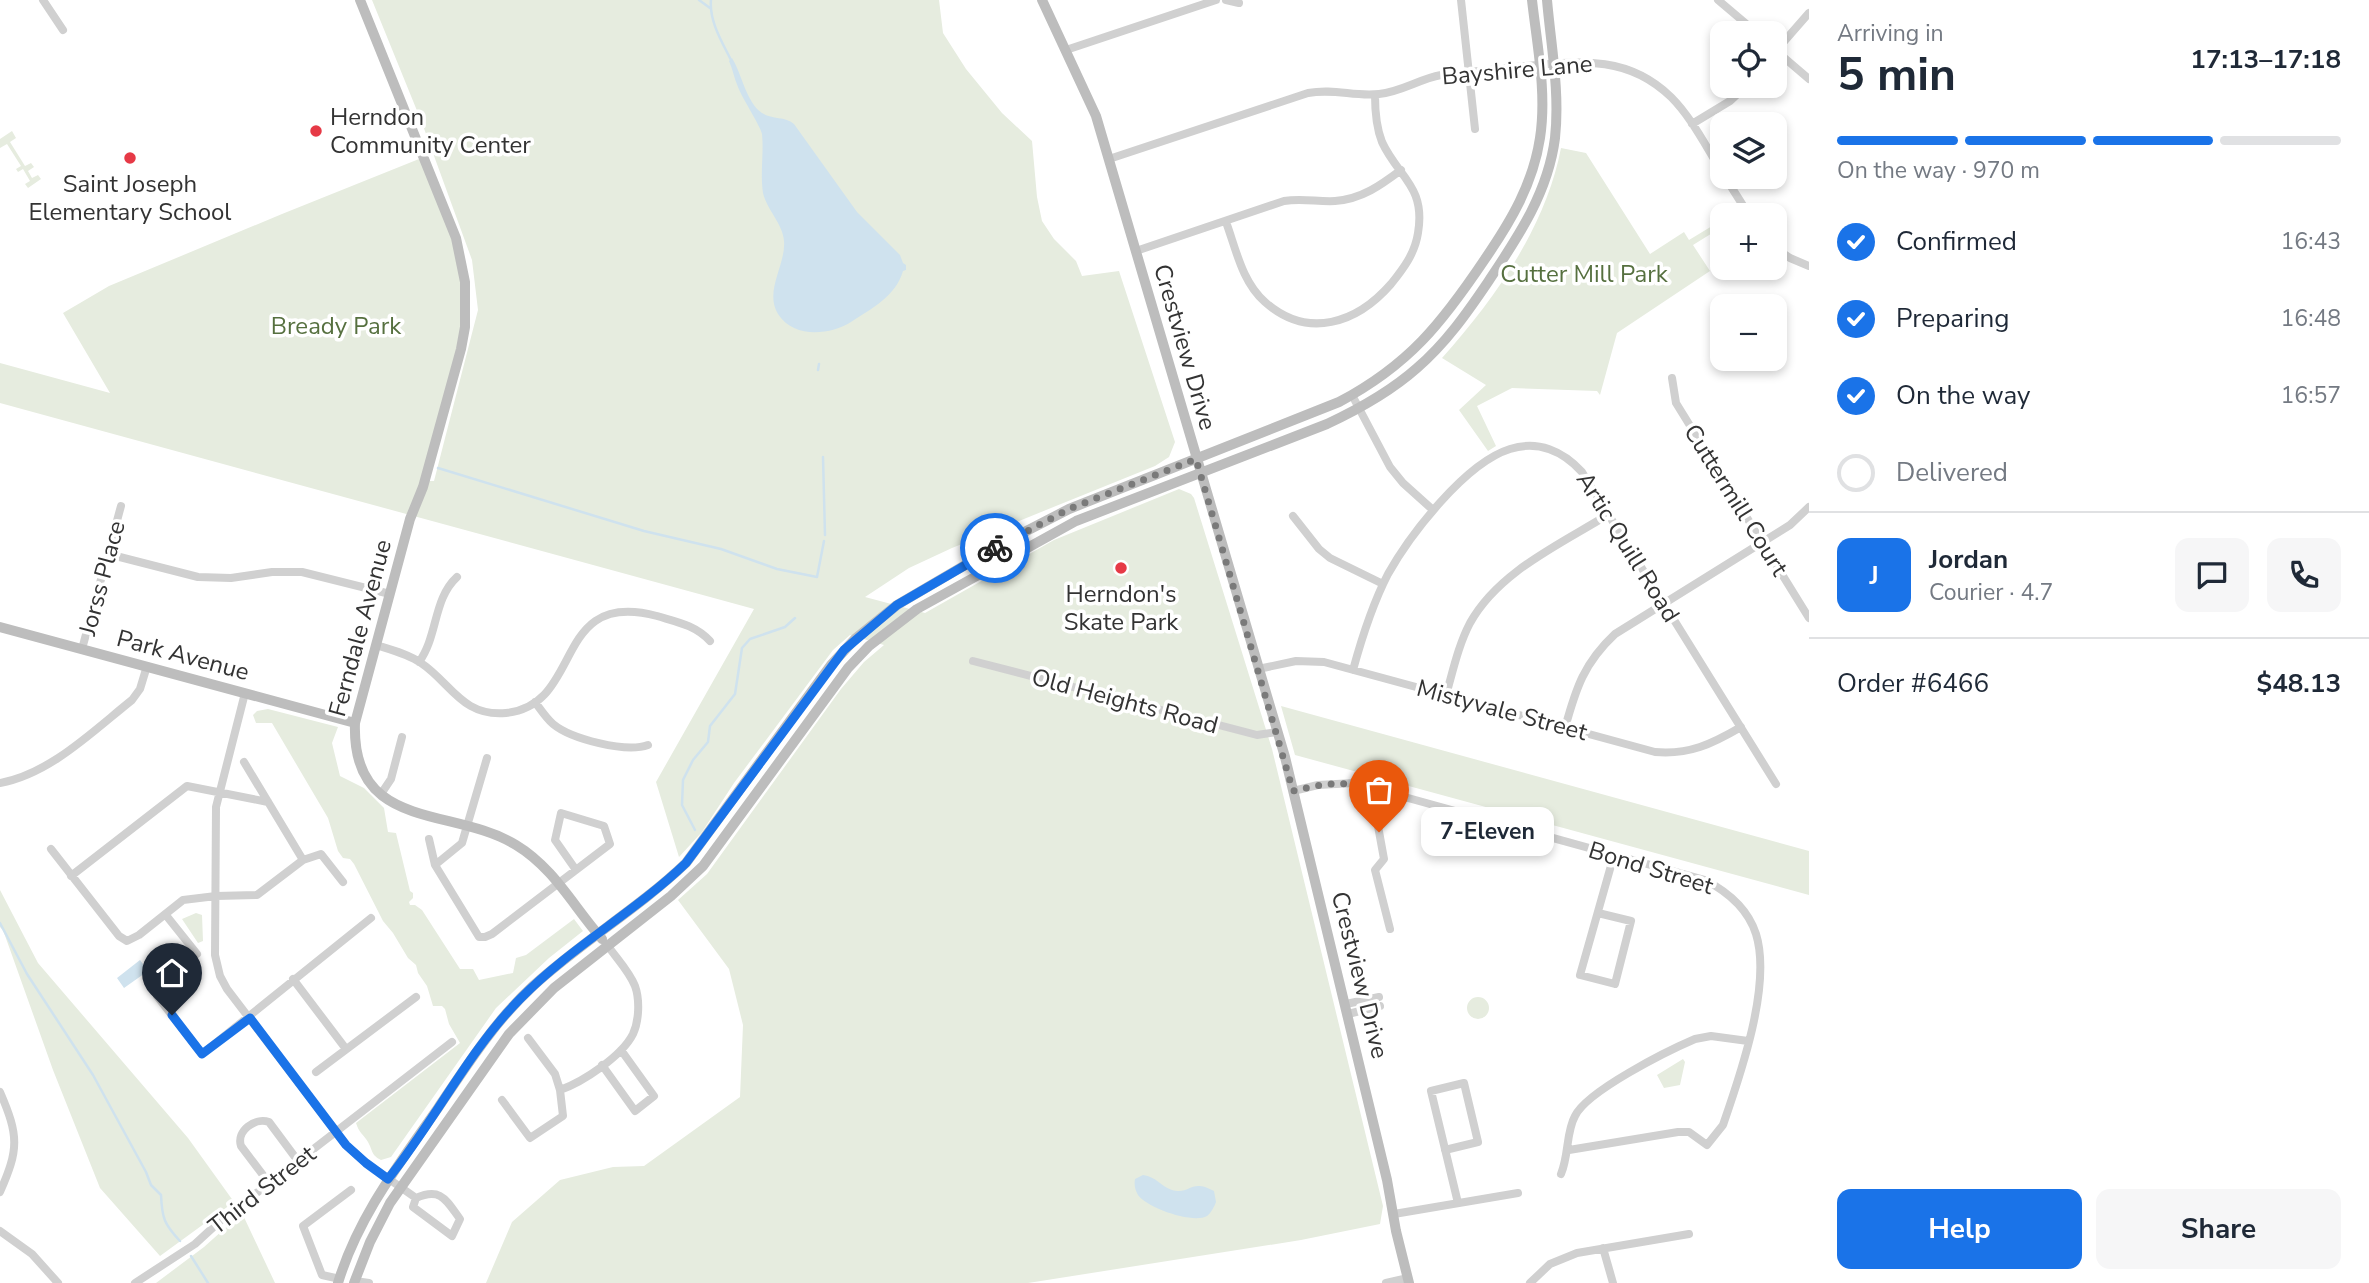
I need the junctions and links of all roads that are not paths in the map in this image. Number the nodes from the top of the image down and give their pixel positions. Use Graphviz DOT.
graph roads {
  1 [pos="43,0"];
  2 [pos="360,0"];
  3 [pos="1042,0"];
  4 [pos="1216,0"];
  5 [pos="1226,0"];
  6 [pos="1461,0"];
  7 [pos="1532,0"];
  8 [pos="1547,0"];
  9 [pos="1718,0"];
  10 [pos="1238,3"];
  11 [pos="1809,13"];
  12 [pos="1743,21"];
  13 [pos="63,30"];
  14 [pos="1787,38"];
  15 [pos="1066,51"];
  16 [pos="1787,61"];
  17 [pos="1553,64"];
  18 [pos="1539,65"];
  19 [pos="1469,72"];
  20 [pos="1809,79"];
  21 [pos="1375,95"];
  22 [pos="1733,98"];
  23 [pos="1692,124"];
  24 [pos="1475,129"];
  25 [pos="1710,153"];
  26 [pos="1109,159"];
  27 [pos="1402,170"];
  28 [pos="1226,222"];
  29 [pos="1136,251"];
  30 [pos="1787,256"];
  31 [pos="1809,266"];
  32 [pos="1672,378"];
  33 [pos="1352,395"];
  34 [pos="1359,409"];
  35 [pos="1196,459"];
  36 [pos="1200,473"];
  37 [pos="121,506"];
  38 [pos="1809,507"];
  39 [pos="1433,510"];
  40 [pos="1609,514"];
  41 [pos="1293,516"];
  42 [pos="1762,542"];
  43 [pos="108,554"];
  44 [pos="457,577"];
  45 [pos="1383,584"];
  46 [pos="390,594"];
  47 [pos="1664,603"];
  48 [pos="1809,618"];
  49 [pos="0,627"];
  50 [pos="710,641"];
  51 [pos="376,645"];
  52 [pos="82,649"];
  53 [pos="973,661"];
  54 [pos="419,662"];
  55 [pos="147,666"];
  56 [pos="1258,669"];
  57 [pos="1353,670"];
  58 [pos="245,693"];
  59 [pos="1446,695"];
  60 [pos="535,702"];
  61 [pos="355,723"];
  62 [pos="1741,727"];
  63 [pos="1565,728"];
  64 [pos="1277,732"];
  65 [pos="402,737"];
  66 [pos="648,746"];
  67 [pos="487,758"];
  68 [pos="244,762"];
  69 [pos="0,783"];
  70 [pos="1776,784"];
  71 [pos="1293,791"];
  72 [pos="219,792"];
  73 [pos="1387,792"];
  74 [pos="381,794"];
  75 [pos="268,802"];
  76 [pos="1507,825"];
  77 [pos="469,826"];
  78 [pos="429,839"];
  79 [pos="51,849"];
  80 [pos="1501,852"];
  81 [pos="1614,855"];
  82 [pos="303,860"];
  83 [pos="435,866"];
  84 [pos="576,870"];
  85 [pos="71,876"];
  86 [pos="343,882"];
  87 [pos="559,883"];
  88 [pos="216,896"];
  89 [pos="1598,913"];
  90 [pos="166,914"];
  91 [pos="371,918"];
  92 [pos="1390,929"];
  93 [pos="598,935"];
  94 [pos="608,946"];
  95 [pos="197,954"];
  96 [pos="293,979"];
  97 [pos="157,996"];
  98 [pos="416,997"];
  99 [pos="1380,1002"];
  100 [pos="1347,1009"];
  101 [pos="250,1018"];
  102 [pos="528,1038"];
  103 [pos="1748,1041"];
  104 [pos="452,1042"];
  105 [pos="346,1049"];
  106 [pos="621,1050"];
  107 [pos="602,1065"];
  108 [pos="316,1072"];
  109 [pos="561,1090"];
  110 [pos="0,1092"];
  111 [pos="502,1100"];
  112 [pos="336,1132"];
  113 [pos="1445,1150"];
  114 [pos="1569,1150"];
  115 [pos="298,1161"];
  116 [pos="1561,1174"];
  117 [pos="388,1179"];
  118 [pos="269,1183"];
  119 [pos="400,1188"];
  120 [pos="351,1190"];
  121 [pos="0,1192"];
  122 [pos="1518,1193"];
  123 [pos="416,1198"];
  124 [pos="1458,1203"];
  125 [pos="1395,1220"];
  126 [pos="0,1231"];
  127 [pos="1689,1234"];
  128 [pos="1603,1248"];
  129 [pos="339,1281"];
  130 [pos="1408,1281"];
  131 [pos="354,1282"];
  132 [pos="58,1283"];
  133 [pos="135,1283"];
  134 [pos="369,1283"];
  135 [pos="1386,1283"];
  136 [pos="1530,1283"];
  137 [pos="1613,1283"];
  1 -- 13 [label="street"];
  2 -- 46 [label="main road, Ferndale Avenue"];
  3 -- 15 [label="main road, Crestview Drive"];
  4 -- 15 [label="street"];
  5 -- 10 [label="street"];
  6 -- 19 [label="street"];
  7 -- 18 [label="main road"];
  8 -- 17 [label="main road"];
  9 -- 12 [label="street"];
  11 -- 14 [label="street"];
  15 -- 26 [label="main road, Crestview Drive"];
  16 -- 20 [label="street"];
  17 -- 18 [label="street, Bayshire Lane"];
  17 -- 23 [label="street, Bayshire Lane"];
  17 -- 34 [label="main road"];
  18 -- 19 [label="street, Bayshire Lane"];
  18 -- 33 [label="main road"];
  19 -- 21 [label="street, Bayshire Lane"];
  19 -- 24 [label="street"];
  21 -- 26 [label="street, Bayshire Lane"];
  21 -- 27 [label="street"];
  22 -- 23 [label="street"];
  23 -- 25 [label="street, Bayshire Lane"];
  26 -- 29 [label="main road, Crestview Drive"];
  27 -- 28 [label="street"];
  27 -- 28 [label="street"];
  28 -- 29 [label="street"];
  29 -- 35 [label="main road, Crestview Drive"];
  30 -- 31 [label="street"];
  32 -- 42 [label="street, Cuttermill Court"];
  33 -- 34 [label="street"];
  33 -- 35 [label="main road"];
  34 -- 36 [label="main road"];
  34 -- 39 [label="street"];
  35 -- 36 [label="main road, Crestview Drive"];
  35 -- 93 [label="main road"];
  36 -- 56 [label="main road, Crestview Drive"];
  36 -- 94 [label="main road"];
  37 -- 43 [label="street, Jorss Place"];
  38 -- 42 [label="street"];
  39 -- 40 [label="street, Artic Quill Road"];
  39 -- 45 [label="street, Artic Quill Road"];
  40 -- 47 [label="street, Artic Quill Road"];
  40 -- 59 [label="street"];
  41 -- 45 [label="street"];
  42 -- 47 [label="street"];
  42 -- 48 [label="street, Cuttermill Court"];
  43 -- 46 [label="street"];
  43 -- 52 [label="street, Jorss Place"];
  44 -- 54 [label="street"];
  45 -- 57 [label="street, Artic Quill Road"];
  46 -- 51 [label="main road, Ferndale Avenue"];
  47 -- 62 [label="street, Artic Quill Road"];
  47 -- 63 [label="street"];
  49 -- 52 [label="main road, Park Avenue"];
  50 -- 60 [label="street"];
  51 -- 54 [label="street"];
  51 -- 61 [label="main road, Ferndale Avenue"];
  52 -- 55 [label="main road, Park Avenue"];
  53 -- 64 [label="street, Old Heights Road"];
  54 -- 60 [label="street"];
  55 -- 58 [label="main road, Park Avenue"];
  55 -- 69 [label="street"];
  56 -- 57 [label="street, Mistyvale Street"];
  56 -- 64 [label="main road, Crestview Drive"];
  57 -- 59 [label="street, Mistyvale Street"];
  58 -- 61 [label="main road, Park Avenue"];
  58 -- 72 [label="street"];
  59 -- 63 [label="street, Mistyvale Street"];
  60 -- 66 [label="street"];
  61 -- 74 [label="main road, Ferndale Avenue"];
  62 -- 63 [label="street, Mistyvale Street"];
  62 -- 70 [label="street, Artic Quill Road"];
  64 -- 71 [label="main road, Crestview Drive"];
  65 -- 74 [label="street"];
  67 -- 77 [label="street"];
  68 -- 75 [label="street"];
  71 -- 73 [label="street, Bond Street"];
  71 -- 100 [label="main road, Crestview Drive"];
  72 -- 75 [label="street"];
  72 -- 85 [label="street"];
  72 -- 88 [label="street"];
  73 -- 76 [label="street, Bond Street"];
  73 -- 92 [label="street"];
  74 -- 77 [label="main road, Ferndale Avenue"];
  75 -- 82 [label="street"];
  76 -- 80 [label="street"];
  76 -- 81 [label="street, Bond Street"];
  77 -- 83 [label="street"];
  77 -- 87 [label="main road, Ferndale Avenue"];
  78 -- 83 [label="street"];
  79 -- 85 [label="street"];
  81 -- 89 [label="street"];
  81 -- 103 [label="street, Bond Street"];
  82 -- 86 [label="street"];
  82 -- 88 [label="street"];
  83 -- 87 [label="street"];
  84 -- 84 [label="street"];
  84 -- 87 [label="street"];
  85 -- 90 [label="street"];
  87 -- 93 [label="main road, Ferndale Avenue"];
  88 -- 90 [label="street"];
  88 -- 101 [label="street"];
  89 -- 89 [label="street"];
  90 -- 95 [label="street"];
  91 -- 96 [label="street"];
  93 -- 94 [label="main road, Ferndale Avenue"];
  93 -- 117 [label="main road"];
  94 -- 106 [label="street, Ferndale Avenue"];
  94 -- 119 [label="main road"];
  96 -- 101 [label="street"];
  96 -- 105 [label="street"];
  97 -- 101 [label="street"];
  98 -- 105 [label="street"];
  99 -- 100 [label="street"];
  100 -- 125 [label="main road, Crestview Drive"];
  101 -- 112 [label="street"];
  102 -- 109 [label="street"];
  103 -- 114 [label="street"];
  103 -- 114 [label="street, Bond Street"];
  104 -- 112 [label="street, Third Street"];
  105 -- 108 [label="street"];
  106 -- 107 [label="street, Ferndale Avenue"];
  106 -- 107 [label="street"];
  107 -- 109 [label="street, Ferndale Avenue"];
  109 -- 111 [label="street"];
  110 -- 121 [label="street"];
  112 -- 115 [label="street, Third Street"];
  112 -- 117 [label="street"];
  113 -- 113 [label="street"];
  113 -- 124 [label="street"];
  114 -- 116 [label="street"];
  115 -- 118 [label="street, Third Street"];
  115 -- 118 [label="street"];
  117 -- 119 [label="street"];
  117 -- 129 [label="main road"];
  118 -- 133 [label="street, Third Street"];
  119 -- 123 [label="street"];
  119 -- 131 [label="main road"];
  120 -- 129 [label="street"];
  122 -- 124 [label="street"];
  123 -- 123 [label="street"];
  124 -- 125 [label="street"];
  125 -- 130 [label="main road, Crestview Drive"];
  126 -- 132 [label="street"];
  127 -- 128 [label="street"];
  128 -- 136 [label="street"];
  128 -- 137 [label="street"];
  130 -- 135 [label="street"];
  131 -- 134 [label="street"];
}
